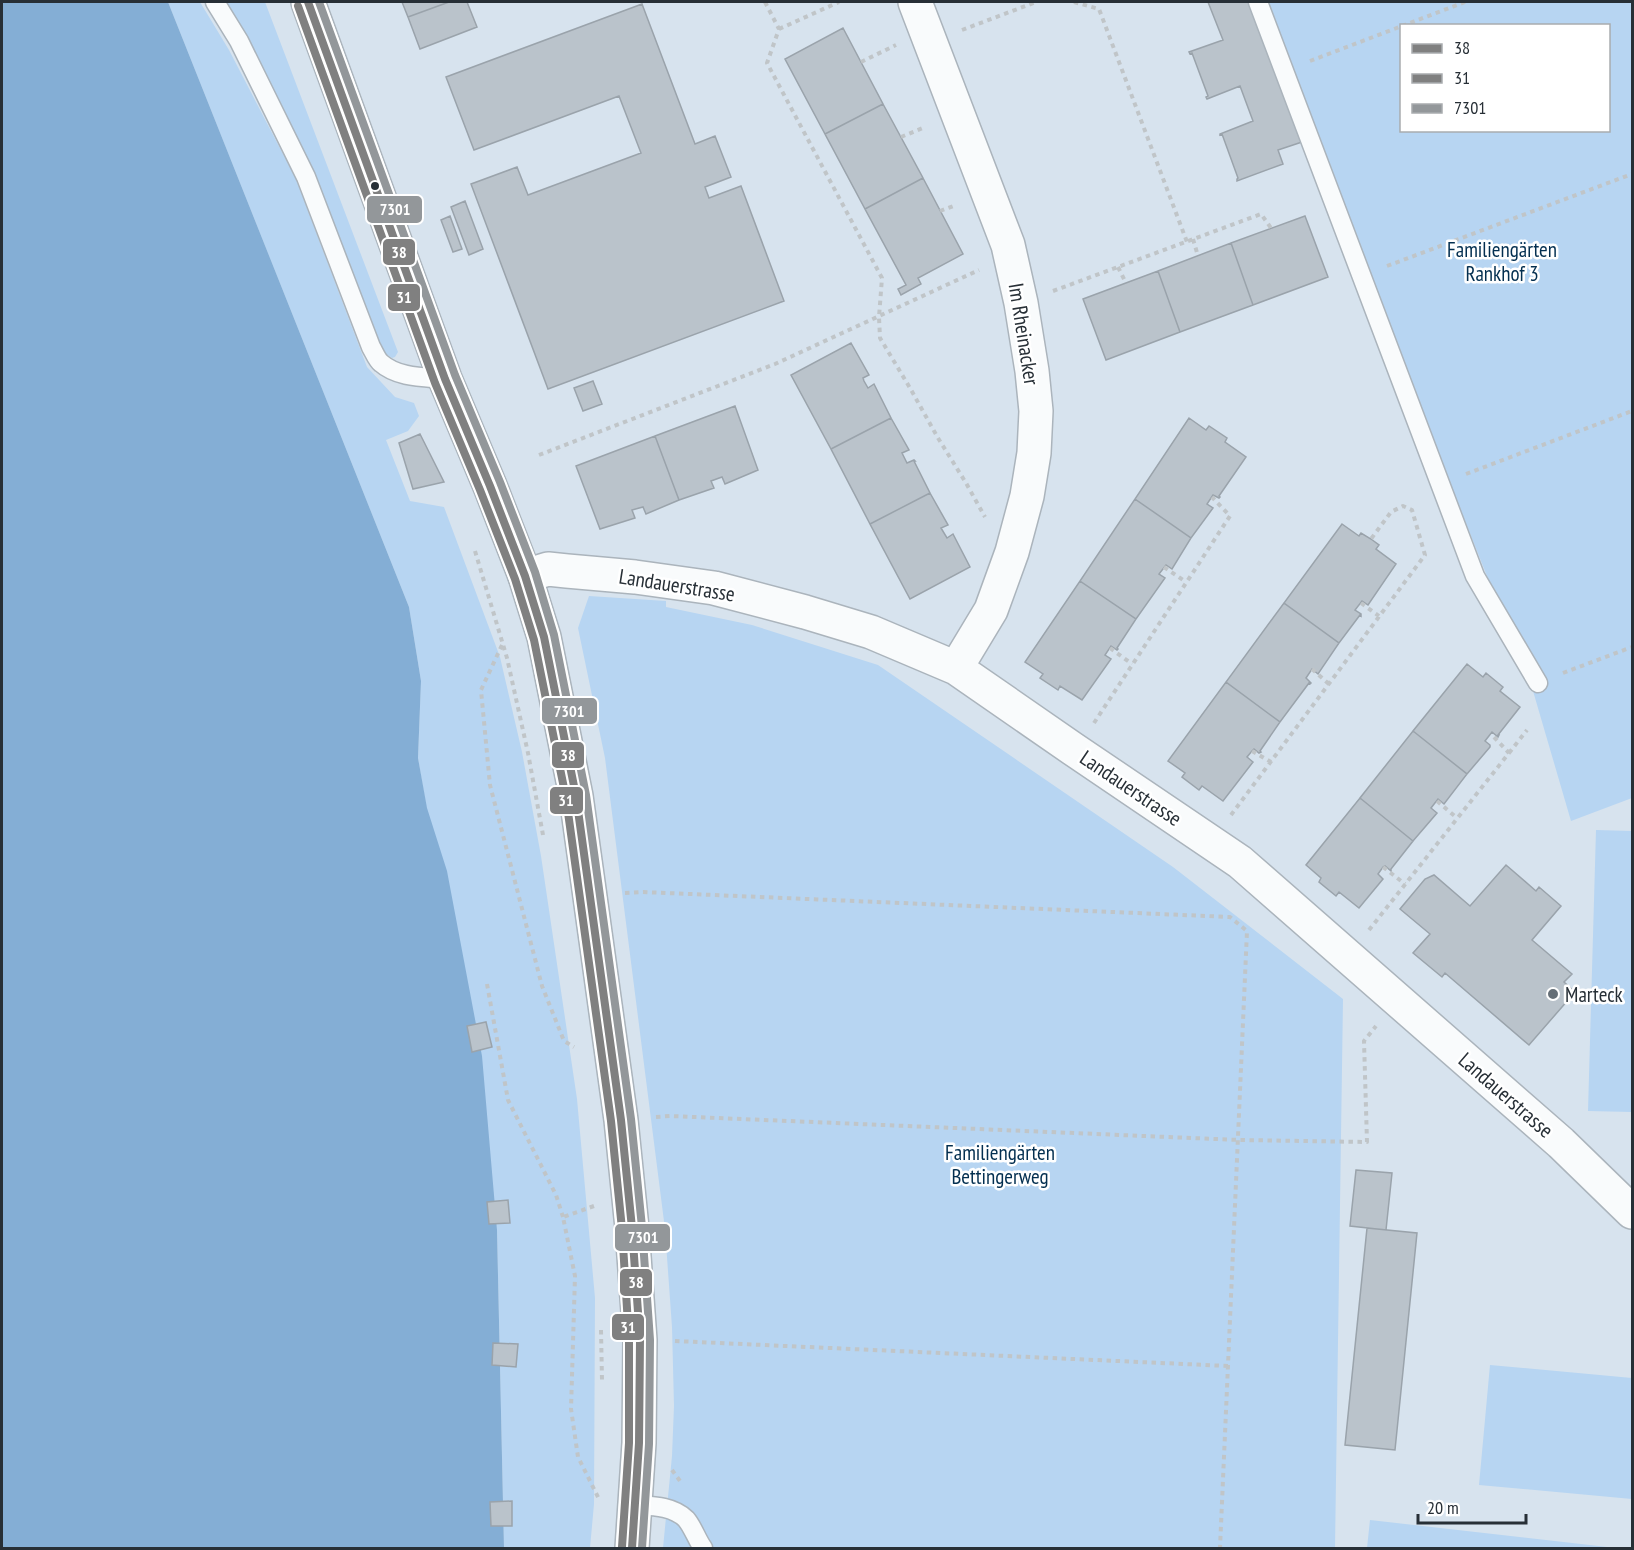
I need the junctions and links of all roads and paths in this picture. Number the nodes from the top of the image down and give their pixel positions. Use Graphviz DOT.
graph roads {
  1 [pos="215,2"];
  2 [pos="308,2"];
  3 [pos="765,2"];
  4 [pos="839,2"];
  5 [pos="915,2"];
  6 [pos="1036,2"];
  7 [pos="1074,2"];
  8 [pos="1258,2"];
  9 [pos="1465,2"];
  10 [pos="1407,24"];
  11 [pos="1400,27"];
  12 [pos="779,29"];
  13 [pos="930,43"];
  14 [pos="1284,71"];
  15 [pos="1632,174"];
  16 [pos="1271,228"];
  17 [pos="1194,239"];
  18 [pos="1187,242"];
  19 [pos="1010,255"];
  20 [pos="1198,256"];
  21 [pos="1118,267"];
  22 [pos="1361,276"];
  23 [pos="1126,283"];
  24 [pos="1021,303"];
  25 [pos="879,317"];
  26 [pos="445,379"];
  27 [pos="1632,411"];
  28 [pos="539,455"];
  29 [pos="1440,484"];
  30 [pos="1212,497"];
  31 [pos="986,518"];
  32 [pos="1371,539"];
  33 [pos="474,547"];
  34 [pos="1164,567"];
  35 [pos="525,576"];
  36 [pos="1186,582"];
  37 [pos="1361,603"];
  38 [pos="1379,616"];
  39 [pos="502,644"];
  40 [pos="1632,647"];
  41 [pos="1110,648"];
  42 [pos="1132,664"];
  43 [pos="956,668"];
  44 [pos="1312,669"];
  45 [pos="1538,683"];
  46 [pos="1329,684"];
  47 [pos="1527,730"];
  48 [pos="1491,734"];
  49 [pos="1076,751"];
  50 [pos="1252,751"];
  51 [pos="1509,753"];
  52 [pos="1271,762"];
  53 [pos="1437,801"];
  54 [pos="1457,818"];
  55 [pos="544,838"];
  56 [pos="1210,842"];
  57 [pos="1383,867"];
  58 [pos="1405,884"];
  59 [pos="618,893"];
  60 [pos="1348,956"];
  61 [pos="487,984"];
  62 [pos="1378,1024"];
  63 [pos="572,1035"];
  64 [pos="654,1118"];
  65 [pos="1239,1140"];
  66 [pos="1632,1212"];
  67 [pos="563,1217"];
  68 [pos="596,1217"];
  69 [pos="601,1322"];
  70 [pos="668,1340"];
  71 [pos="1228,1366"];
  72 [pos="602,1381"];
  73 [pos="601,1503"];
  74 [pos="636,1505"];
  75 [pos="632,1548"];
  76 [pos="702,1548"];
  77 [pos="1220,1548"];
  1 -- 26 [label="lane"];
  2 -- 26 [label="street"];
  3 -- 12 [label="path"];
  4 -- 12 [label="path"];
  5 -- 13 [label="street, Im Rheinacker"];
  6 -- 13 [label="path"];
  7 -- 18 [label="path"];
  8 -- 14 [label="lane"];
  9 -- 10 [label="path"];
  11 -- 14 [label="path"];
  12 -- 25 [label="path"];
  13 -- 19 [label="street, Im Rheinacker"];
  14 -- 22 [label="lane"];
  15 -- 22 [label="path"];
  16 -- 17 [label="path"];
  17 -- 18 [label="path"];
  17 -- 20 [label="path"];
  18 -- 21 [label="path"];
  19 -- 24 [label="street, Im Rheinacker"];
  19 -- 25 [label="path"];
  21 -- 23 [label="path"];
  21 -- 24 [label="path"];
  22 -- 29 [label="lane"];
  24 -- 43 [label="street, Im Rheinacker"];
  25 -- 28 [label="path"];
  25 -- 31 [label="path"];
  26 -- 35 [label="street"];
  27 -- 29 [label="path"];
  29 -- 45 [label="lane"];
  30 -- 36 [label="path"];
  32 -- 38 [label="path"];
  33 -- 39 [label="path"];
  34 -- 36 [label="path"];
  35 -- 43 [label="street, Landauerstrasse"];
  35 -- 74 [label="street"];
  36 -- 42 [label="path"];
  37 -- 38 [label="path"];
  38 -- 46 [label="path"];
  39 -- 55 [label="path"];
  39 -- 63 [label="path"];
  40 -- 45 [label="path"];
  41 -- 42 [label="path"];
  42 -- 49 [label="path"];
  43 -- 49 [label="street, Landauerstrasse"];
  44 -- 46 [label="path"];
  46 -- 52 [label="path"];
  47 -- 51 [label="path"];
  48 -- 51 [label="path"];
  49 -- 56 [label="street, Landauerstrasse"];
  50 -- 52 [label="path"];
  51 -- 54 [label="path"];
  52 -- 56 [label="path"];
  53 -- 54 [label="path"];
  54 -- 58 [label="path"];
  56 -- 60 [label="street, Landauerstrasse"];
  57 -- 58 [label="path"];
  58 -- 60 [label="path"];
  59 -- 65 [label="path"];
  60 -- 66 [label="street, Landauerstrasse"];
  61 -- 67 [label="path"];
  62 -- 65 [label="path"];
  64 -- 65 [label="path"];
  65 -- 71 [label="path"];
  67 -- 68 [label="path"];
  67 -- 73 [label="path"];
  69 -- 72 [label="path"];
  70 -- 71 [label="path"];
  71 -- 77 [label="path"];
  74 -- 75 [label="street"];
  74 -- 76 [label="lane"];
}
